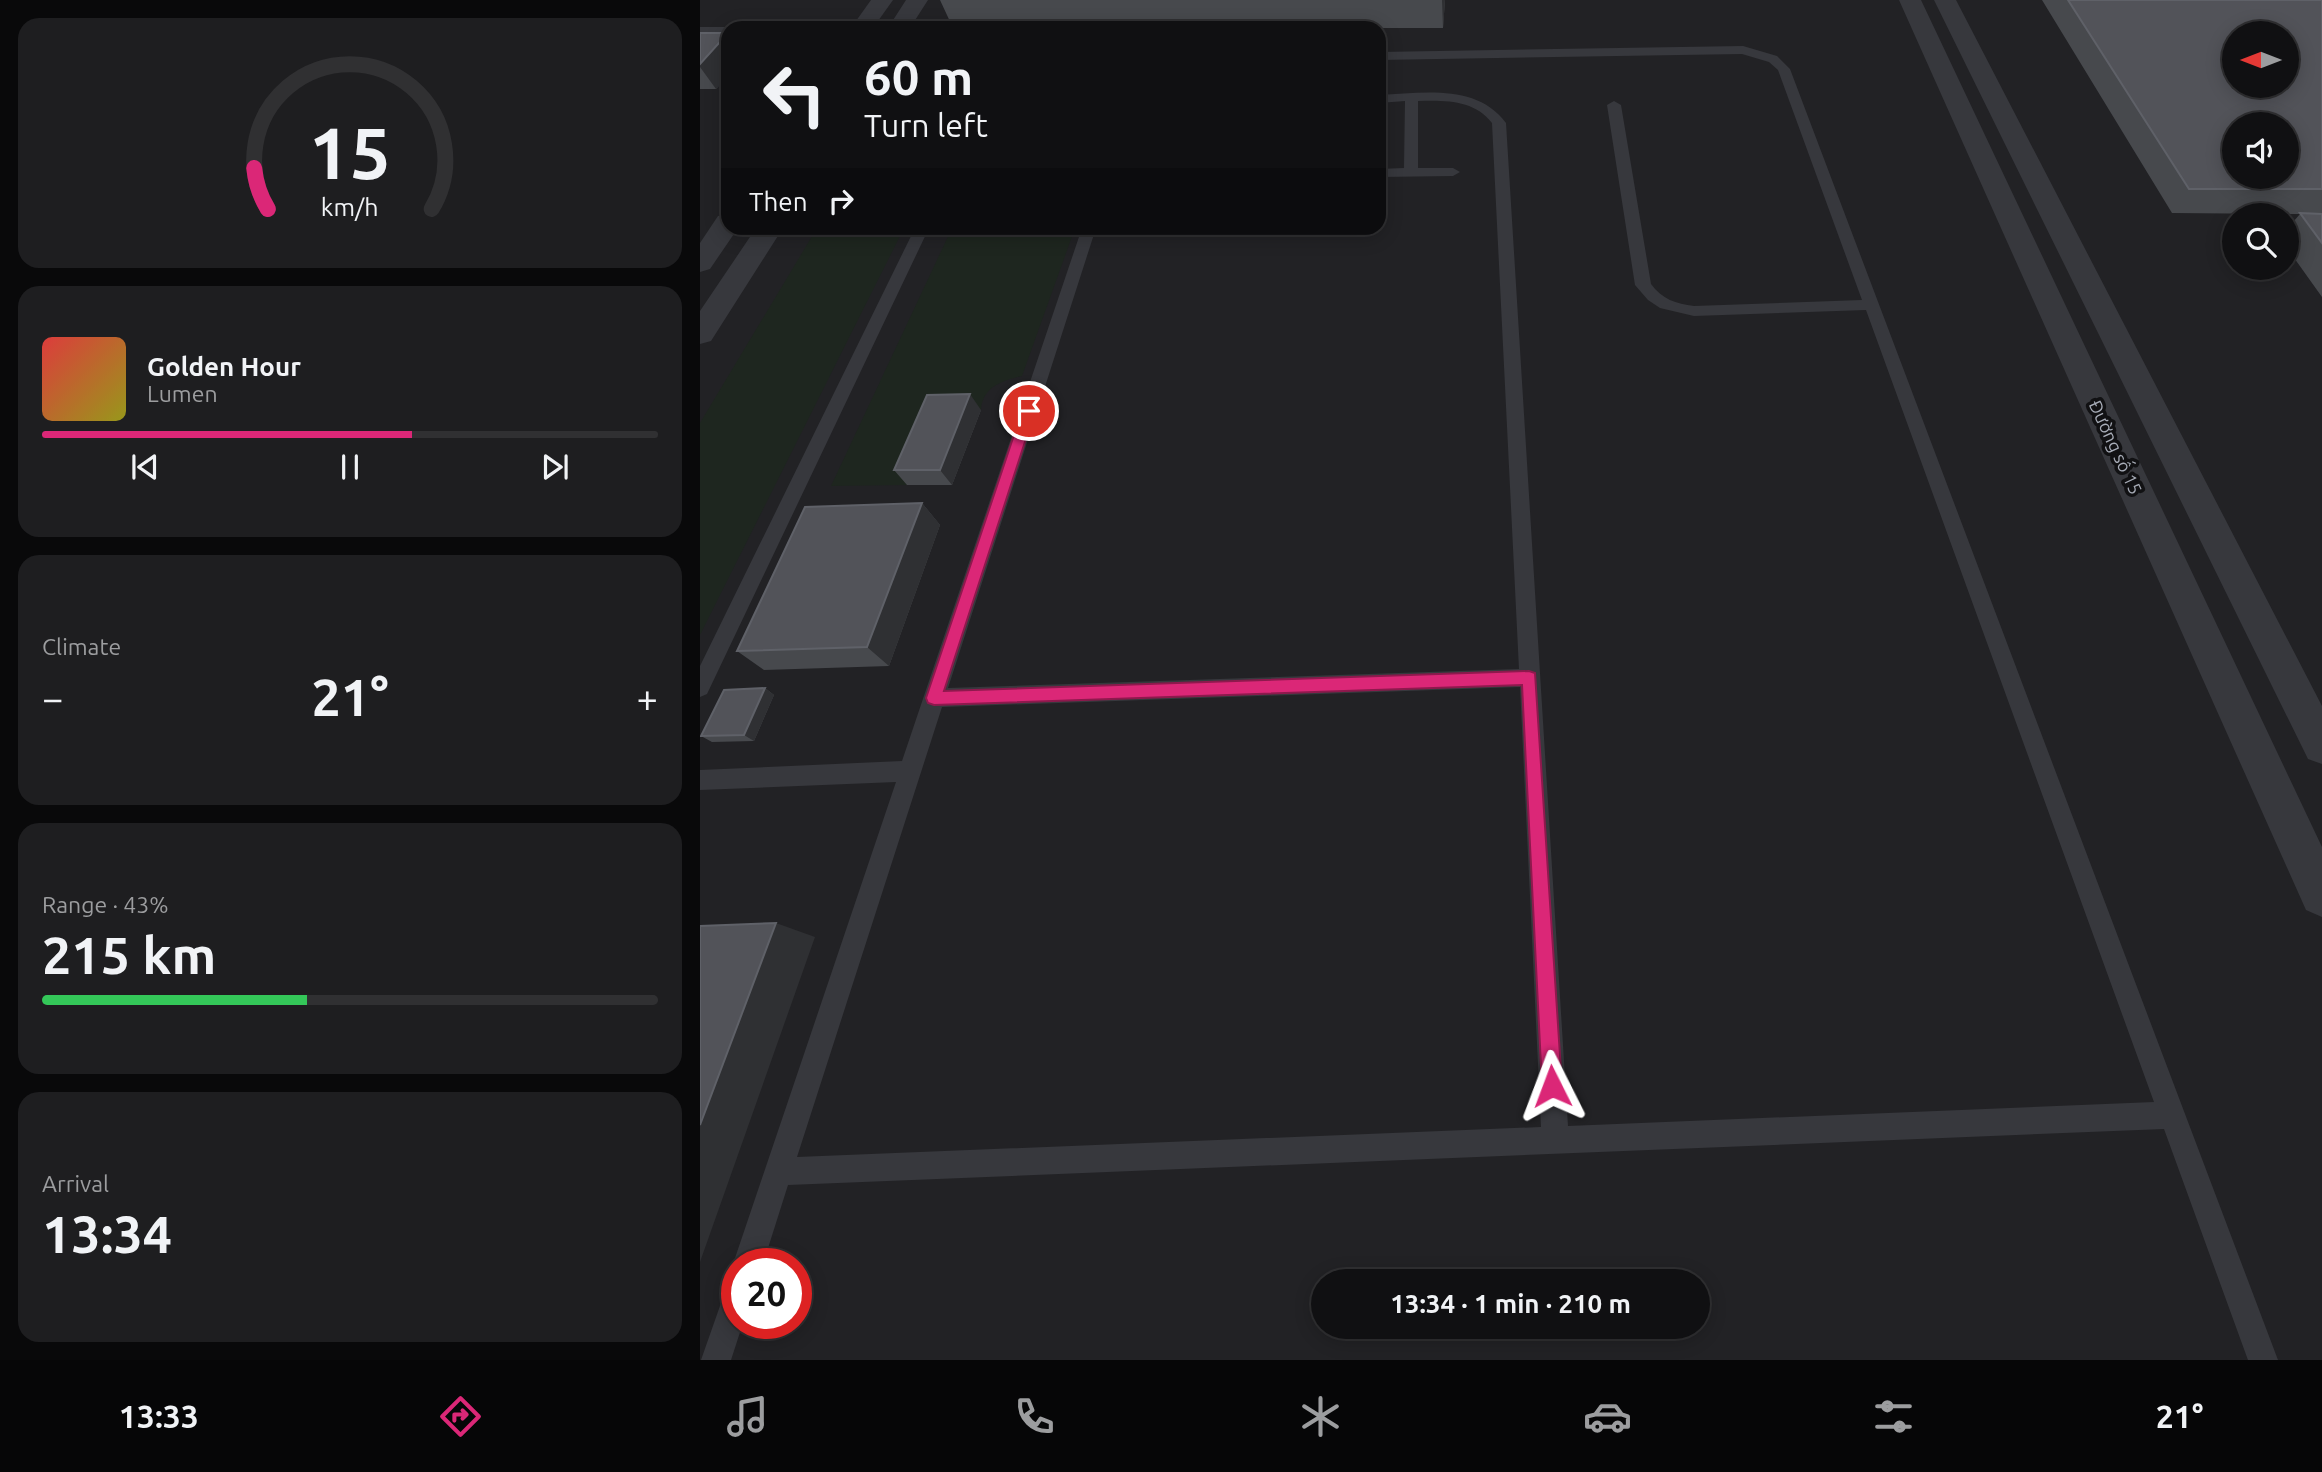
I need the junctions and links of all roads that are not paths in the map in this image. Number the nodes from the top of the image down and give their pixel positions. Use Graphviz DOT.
graph roads {
  1 [pos="882,0"];
  2 [pos="917,0"];
  3 [pos="1910,0"];
  4 [pos="1945,0"];
  5 [pos="867,21"];
  6 [pos="904,21"];
  7 [pos="700,31"];
  8 [pos="721,31"];
  9 [pos="1386,56"];
  10 [pos="1412,98"];
  11 [pos="1386,99"];
  12 [pos="1615,105"];
  13 [pos="1453,172"];
  14 [pos="1386,173"];
  15 [pos="1410,173"];
  16 [pos="721,232"];
  17 [pos="764,235"];
  18 [pos="919,235"];
  19 [pos="1087,235"];
  20 [pos="700,263"];
  21 [pos="1871,304"];
  22 [pos="700,334"];
  23 [pos="1529,678"];
  24 [pos="700,688"];
  25 [pos="934,698"];
  26 [pos="2322,746"];
  27 [pos="910,771"];
  28 [pos="700,779"];
  29 [pos="2322,895"];
  30 [pos="2172,1115"];
  31 [pos="1555,1140"];
  32 [pos="778,1172"];
  33 [pos="753,1248"];
  34 [pos="723,1339"];
  35 [pos="716,1360"];
  36 [pos="2263,1360"];
  1 -- 5 [label="street"];
  2 -- 6 [label="street"];
  3 -- 29 [label="street, Đường số 15"];
  4 -- 26 [label="street"];
  7 -- 8 [label="lane"];
  9 -- 21 [label="lane"];
  10 -- 11 [label="lane"];
  10 -- 15 [label="lane"];
  10 -- 23 [label="lane"];
  12 -- 21 [label="lane"];
  13 -- 15 [label="lane"];
  14 -- 15 [label="lane"];
  16 -- 20 [label="street"];
  17 -- 22 [label="street"];
  18 -- 24 [label="lane"];
  19 -- 25 [label="lane"];
  21 -- 30 [label="lane"];
  23 -- 25 [label="lane"];
  23 -- 31 [label="lane"];
  25 -- 27 [label="lane"];
  27 -- 28 [label="lane"];
  27 -- 32 [label="lane"];
  30 -- 31 [label="lane"];
  30 -- 36 [label="lane"];
  31 -- 32 [label="lane"];
  32 -- 33 [label="lane"];
  34 -- 35 [label="lane"];
}
